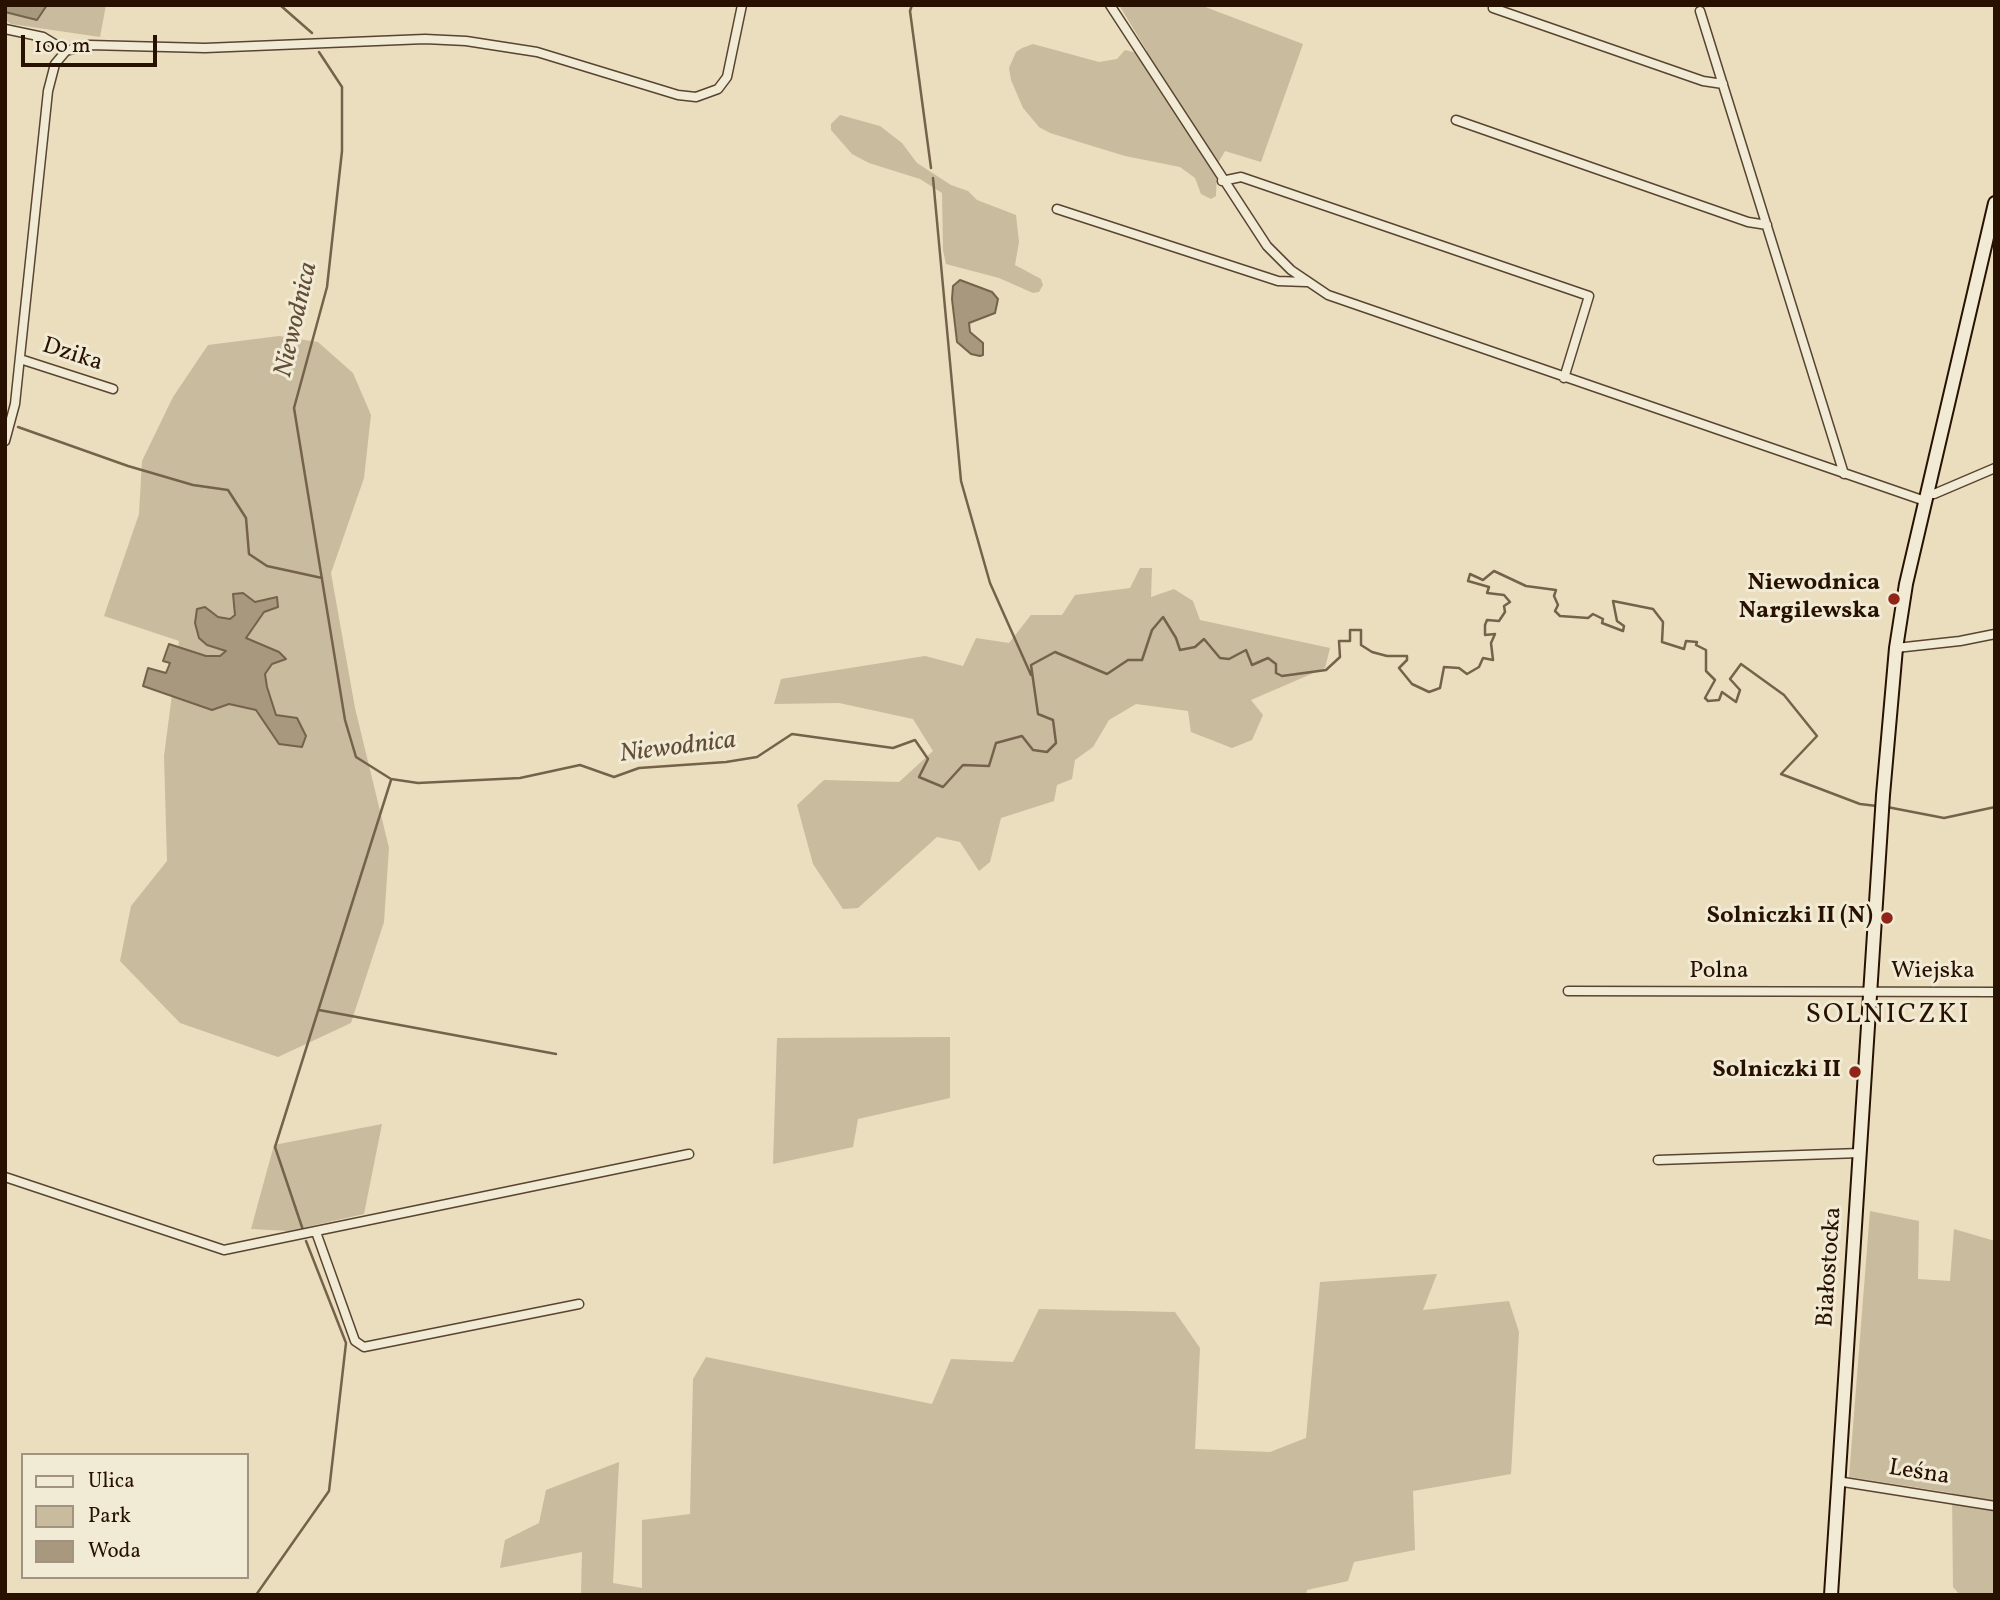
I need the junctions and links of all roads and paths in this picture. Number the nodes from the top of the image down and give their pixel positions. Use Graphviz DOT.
graph roads {
  1 [pos="742,5"];
  2 [pos="1110,5"];
  3 [pos="1493,8"];
  4 [pos="1700,11"];
  5 [pos="5,29"];
  6 [pos="66,51"];
  7 [pos="1723,85"];
  8 [pos="1456,120"];
  9 [pos="1222,181"];
  10 [pos="1995,202"];
  11 [pos="1057,209"];
  12 [pos="1767,225"];
  13 [pos="1306,282"];
  14 [pos="20,359"];
  15 [pos="1564,378"];
  16 [pos="113,389"];
  17 [pos="5,441"];
  18 [pos="1995,468"];
  19 [pos="1844,474"];
  20 [pos="1925,497"];
  21 [pos="1995,634"];
  22 [pos="1896,648"];
  23 [pos="1568,991"];
  24 [pos="1995,992"];
  25 [pos="1870,993"];
  26 [pos="1860,1153"];
  27 [pos="689,1154"];
  28 [pos="1658,1160"];
  29 [pos="5,1177"];
  30 [pos="316,1232"];
  31 [pos="579,1304"];
  32 [pos="1837,1481"];
  33 [pos="1995,1506"];
  34 [pos="1830,1595"];
  1 -- 6 [label="street"];
  2 -- 9 [label="street"];
  3 -- 7 [label="street"];
  4 -- 7 [label="street"];
  5 -- 6 [label="street"];
  6 -- 14 [label="street"];
  7 -- 12 [label="street"];
  8 -- 12 [label="street"];
  9 -- 13 [label="street"];
  9 -- 15 [label="street"];
  10 -- 20 [label="street, Białostocka"];
  11 -- 13 [label="street"];
  12 -- 19 [label="street"];
  13 -- 15 [label="street"];
  14 -- 16 [label="street, Dzika"];
  14 -- 17 [label="street"];
  15 -- 19 [label="street"];
  18 -- 20 [label="street"];
  19 -- 20 [label="street"];
  20 -- 22 [label="street, Białostocka"];
  21 -- 22 [label="street"];
  22 -- 25 [label="street, Białostocka"];
  23 -- 25 [label="street, Polna"];
  24 -- 25 [label="street, Wiejska"];
  25 -- 26 [label="street, Białostocka"];
  26 -- 28 [label="street"];
  26 -- 32 [label="street, Białostocka"];
  27 -- 30 [label="street"];
  29 -- 30 [label="street"];
  30 -- 31 [label="street"];
  32 -- 33 [label="street, Leśna"];
  32 -- 34 [label="street, Białostocka"];
}
